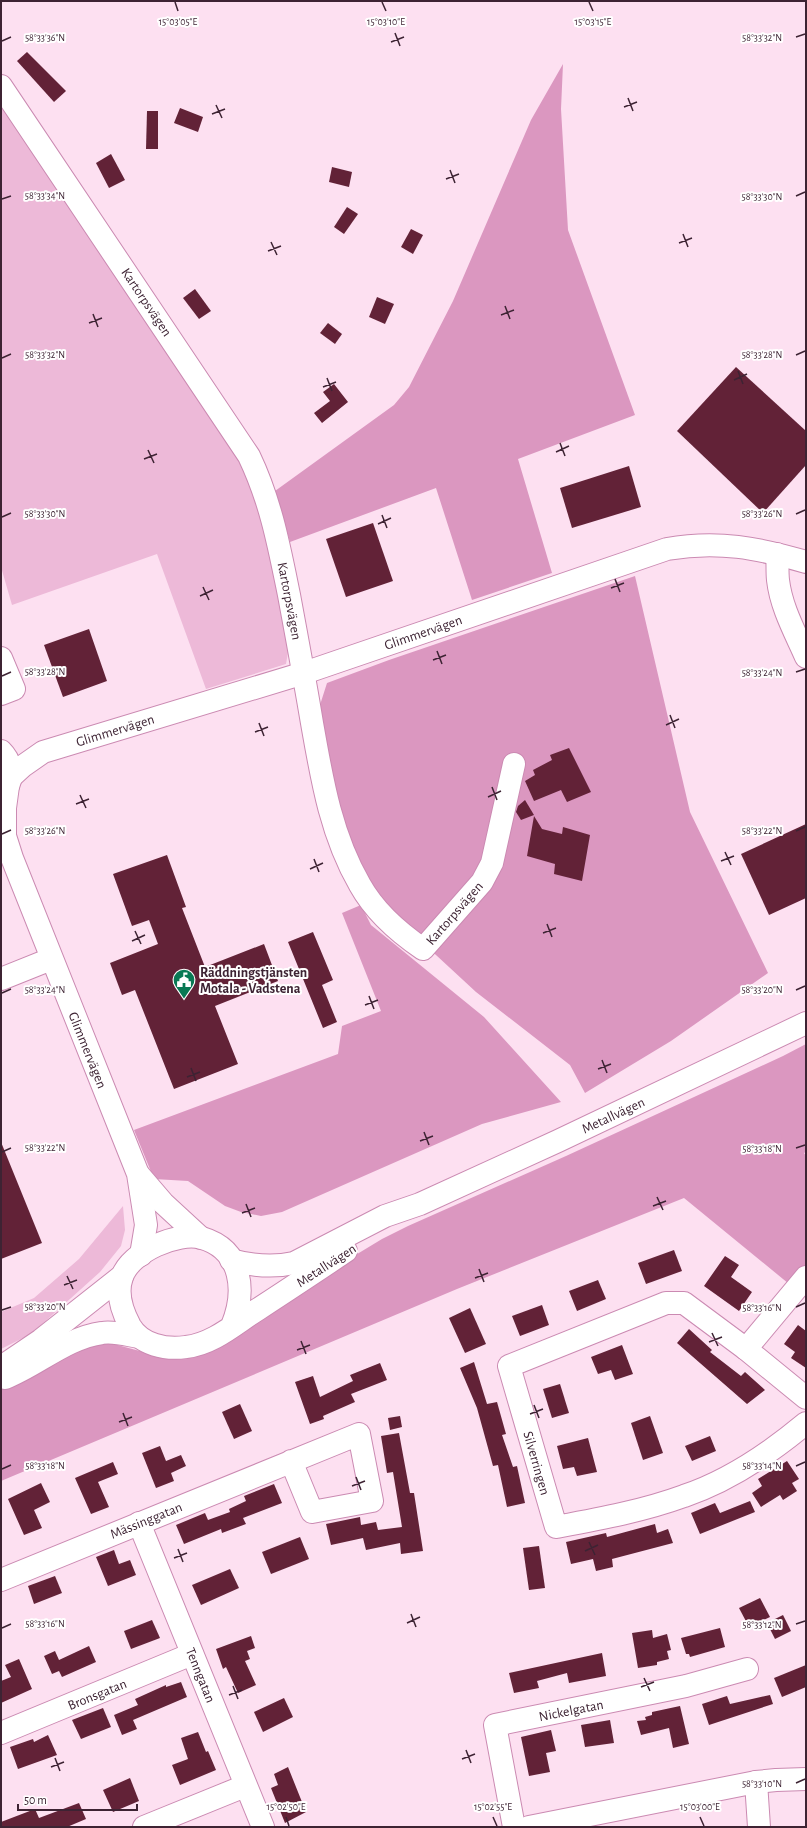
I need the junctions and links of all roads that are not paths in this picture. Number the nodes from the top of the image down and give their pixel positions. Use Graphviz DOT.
graph roads {
  1 [pos="1,86"];
  2 [pos="777,554"];
  3 [pos="806,562"];
  4 [pos="806,657"];
  5 [pos="1,658"];
  6 [pos="304,672"];
  7 [pos="1,694"];
  8 [pos="2,752"];
  9 [pos="43,752"];
  10 [pos="514,764"];
  11 [pos="7,786"];
  12 [pos="3,834"];
  13 [pos="51,959"];
  14 [pos="1,980"];
  15 [pos="806,1023"];
  16 [pos="138,1174"];
  17 [pos="420,1204"];
  18 [pos="201,1238"];
  19 [pos="141,1255"];
  20 [pos="231,1260"];
  21 [pos="122,1276"];
  22 [pos="805,1280"];
  23 [pos="232,1326"];
  24 [pos="139,1337"];
  25 [pos="746,1349"];
  26 [pos="1,1367"];
  27 [pos="1,1379"];
  28 [pos="806,1398"];
  29 [pos="806,1423"];
  30 [pos="291,1461"];
  31 [pos="139,1523"];
  32 [pos="1,1580"];
  33 [pos="192,1654"];
  34 [pos="747,1669"];
  35 [pos="1,1733"];
  36 [pos="806,1779"];
  37 [pos="756,1782"];
  38 [pos="245,1786"];
  39 [pos="144,1827"];
  40 [pos="263,1827"];
  41 [pos="514,1827"];
  42 [pos="529,1827"];
  43 [pos="759,1827"];
  1 -- 6 [label="street, Kartorpsvägen"];
  2 -- 3 [label="street, Glimmervägen"];
  2 -- 4 [label="street"];
  2 -- 6 [label="street, Glimmervägen"];
  5 -- 7 [label="street"];
  6 -- 9 [label="street, Glimmervägen"];
  6 -- 10 [label="street, Kartorpsvägen"];
  8 -- 9 [label="street, Glimmervägen"];
  8 -- 11 [label="street, Glimmervägen"];
  9 -- 11 [label="street, Glimmervägen"];
  11 -- 12 [label="street, Glimmervägen"];
  12 -- 13 [label="street, Glimmervägen"];
  13 -- 14 [label="street"];
  13 -- 16 [label="street, Glimmervägen"];
  15 -- 17 [label="street, Metallvägen"];
  16 -- 18 [label="street, Glimmervägen"];
  16 -- 19 [label="street, Glimmervägen"];
  17 -- 20 [label="street, Metallvägen"];
  17 -- 23 [label="street, Metallvägen"];
  18 -- 19 [label="street"];
  18 -- 20 [label="street"];
  19 -- 21 [label="street"];
  20 -- 23 [label="street"];
  21 -- 24 [label="street"];
  21 -- 26 [label="street"];
  22 -- 25 [label="street"];
  23 -- 24 [label="street"];
  24 -- 27 [label="street"];
  25 -- 28 [label="street, Silverringen"];
  25 -- 29 [label="street, Silverringen"];
  30 -- 31 [label="street, Mässinggatan"];
  31 -- 32 [label="street, Mässinggatan"];
  31 -- 33 [label="street, Tenngatan"];
  33 -- 35 [label="street, Bronsgatan"];
  33 -- 38 [label="street, Tenngatan"];
  34 -- 41 [label="street, Nickelgatan"];
  36 -- 37 [label="street"];
  37 -- 42 [label="street"];
  37 -- 43 [label="street"];
  38 -- 39 [label="street"];
  38 -- 40 [label="street, Tenngatan"];
}
